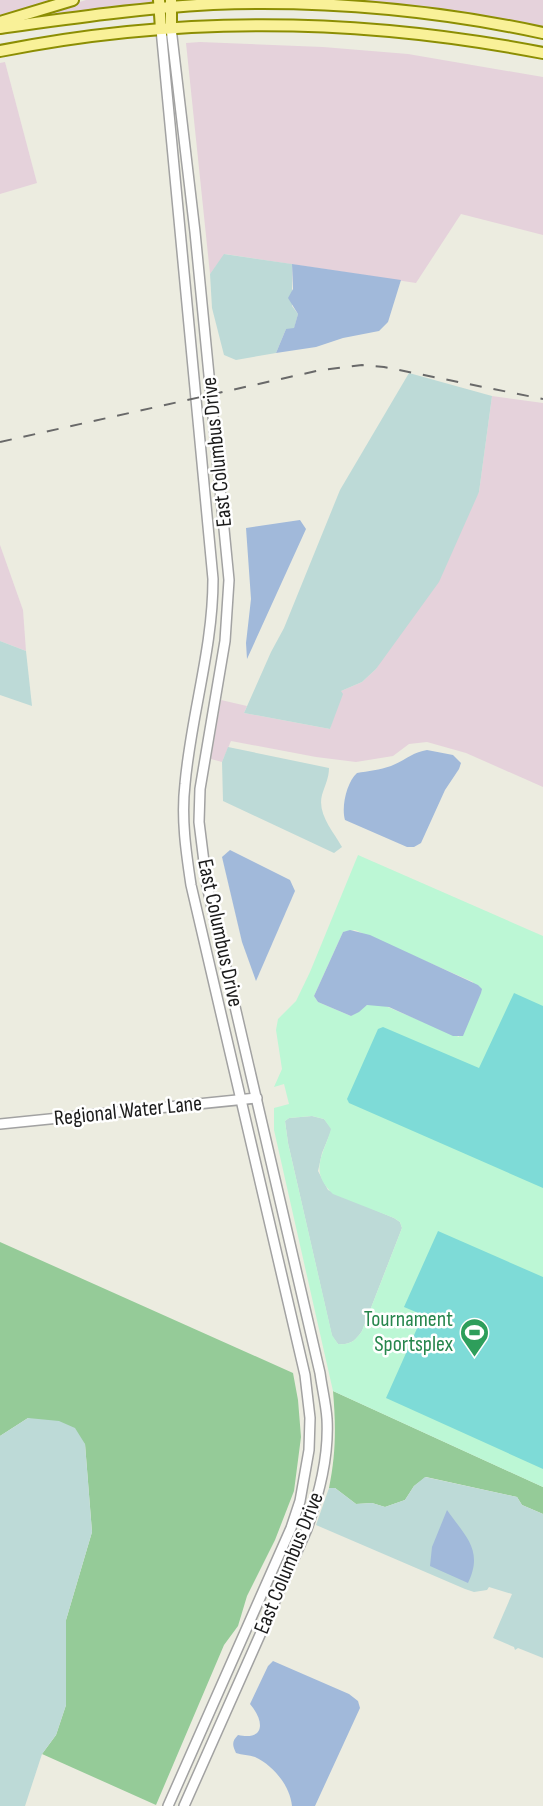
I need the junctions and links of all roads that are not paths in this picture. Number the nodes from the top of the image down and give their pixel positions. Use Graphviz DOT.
graph roads {
  1 [pos="73,0"];
  2 [pos="209,2"];
  3 [pos="165,4"];
  4 [pos="388,9"];
  5 [pos="0,22"];
  6 [pos="0,28"];
  7 [pos="166,28"];
  8 [pos="387,30"];
  9 [pos="543,33"];
  10 [pos="0,51"];
  11 [pos="543,53"];
  12 [pos="195,232"];
  13 [pos="179,234"];
  14 [pos="194,726"];
  15 [pos="209,728"];
  16 [pos="256,1098"];
  17 [pos="241,1099"];
  18 [pos="0,1124"];
  19 [pos="168,1806"];
  20 [pos="184,1806"];
  1 -- 5 [label="main road"];
  2 -- 3 [label="main road"];
  2 -- 4 [label="main road"];
  3 -- 6 [label="main road"];
  3 -- 7 [label="main road"];
  4 -- 8 [label="main road"];
  4 -- 9 [label="main road"];
  7 -- 8 [label="main road"];
  7 -- 10 [label="main road"];
  7 -- 12 [label="street, East Columbus Drive"];
  7 -- 13 [label="street, East Columbus Drive"];
  8 -- 11 [label="main road"];
  12 -- 13 [label="street"];
  12 -- 15 [label="street, East Columbus Drive"];
  13 -- 14 [label="street, East Columbus Drive"];
  14 -- 15 [label="street"];
  14 -- 17 [label="street, East Columbus Drive"];
  15 -- 16 [label="street, East Columbus Drive"];
  16 -- 17 [label="street, Regional Water Lane"];
  16 -- 20 [label="street, East Columbus Drive"];
  17 -- 18 [label="street, Regional Water Lane"];
  17 -- 19 [label="street, East Columbus Drive"];
}
